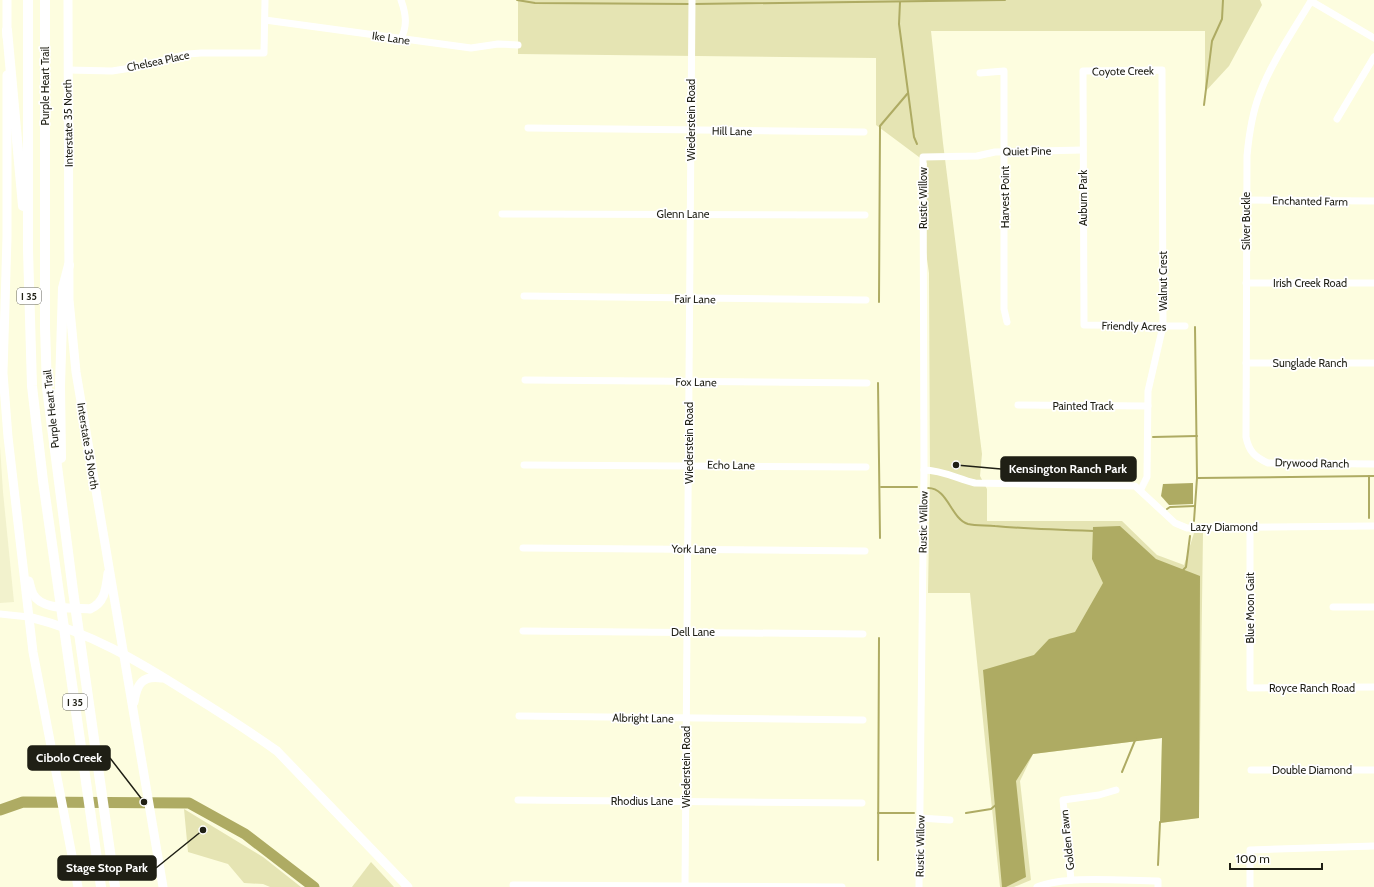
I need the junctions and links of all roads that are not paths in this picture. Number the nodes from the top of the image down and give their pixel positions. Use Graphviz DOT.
graph roads {
  1 [pos="7,0"];
  2 [pos="28,0"];
  3 [pos="45,0"];
  4 [pos="68,0"];
  5 [pos="265,0"];
  6 [pos="401,0"];
  7 [pos="692,0"];
  8 [pos="265,20"];
  9 [pos="7,30"];
  10 [pos="1374,38"];
  11 [pos="400,40"];
  12 [pos="518,45"];
  13 [pos="1374,57"];
  14 [pos="68,70"];
  15 [pos="1162,70"];
  16 [pos="1083,71"];
  17 [pos="980,73"];
  18 [pos="1337,119"];
  19 [pos="528,128"];
  20 [pos="691,130"];
  21 [pos="864,132"];
  22 [pos="1083,150"];
  23 [pos="1005,152"];
  24 [pos="923,157"];
  25 [pos="1246,200"];
  26 [pos="1374,201"];
  27 [pos="502,214"];
  28 [pos="690,214"];
  29 [pos="865,215"];
  30 [pos="28,250"];
  31 [pos="69,265"];
  32 [pos="1246,283"];
  33 [pos="1374,283"];
  34 [pos="524,296"];
  35 [pos="690,298"];
  36 [pos="866,300"];
  37 [pos="1007,322"];
  38 [pos="1084,325"];
  39 [pos="1163,326"];
  40 [pos="1185,326"];
  41 [pos="1246,363"];
  42 [pos="1374,363"];
  43 [pos="525,380"];
  44 [pos="689,382"];
  45 [pos="867,384"];
  46 [pos="1018,406"];
  47 [pos="1148,406"];
  48 [pos="1253,455"];
  49 [pos="1374,464"];
  50 [pos="524,465"];
  51 [pos="688,465"];
  52 [pos="866,467"];
  53 [pos="924,470"];
  54 [pos="1140,489"];
  55 [pos="61,490"];
  56 [pos="1374,526"];
  57 [pos="1250,528"];
  58 [pos="523,548"];
  59 [pos="688,549"];
  60 [pos="865,551"];
  61 [pos="22,555"];
  62 [pos="110,567"];
  63 [pos="1333,607"];
  64 [pos="1374,607"];
  65 [pos="0,614"];
  66 [pos="29,617"];
  67 [pos="523,631"];
  68 [pos="687,632"];
  69 [pos="863,634"];
  70 [pos="124,653"];
  71 [pos="167,680"];
  72 [pos="1250,688"];
  73 [pos="1374,688"];
  74 [pos="133,705"];
  75 [pos="519,716"];
  76 [pos="686,718"];
  77 [pos="863,720"];
  78 [pos="1251,770"];
  79 [pos="1374,770"];
  80 [pos="1116,790"];
  81 [pos="518,800"];
  82 [pos="686,802"];
  83 [pos="862,803"];
  84 [pos="920,818"];
  85 [pos="950,820"];
  86 [pos="1374,846"];
  87 [pos="1071,880"];
  88 [pos="1158,884"];
  89 [pos="513,885"];
  90 [pos="685,886"];
  91 [pos="78,887"];
  92 [pos="101,887"];
  93 [pos="115,887"];
  94 [pos="163,887"];
  95 [pos="408,887"];
  96 [pos="842,887"];
  97 [pos="919,887"];
  98 [pos="1037,887"];
  99 [pos="1250,887"];
  1 -- 9 [label="main road"];
  2 -- 30 [label="highway, Purple Heart Trail / I 35"];
  3 -- 55 [label="highway, Purple Heart Trail / I 35"];
  4 -- 14 [label="main road, Interstate 35 North"];
  5 -- 8 [label="street"];
  6 -- 11 [label="street"];
  7 -- 20 [label="street, Wiederstein Road"];
  8 -- 11 [label="street, Ike Lane"];
  8 -- 14 [label="street, Chelsea Place"];
  9 -- 30 [label="highway"];
  9 -- 61 [label="main road"];
  10 -- 25 [label="street, Silver Buckle"];
  11 -- 12 [label="street, Ike Lane"];
  13 -- 18 [label="street"];
  14 -- 31 [label="main road, Interstate 35 North"];
  15 -- 16 [label="street, Coyote Creek"];
  15 -- 39 [label="street, Walnut Crest"];
  16 -- 22 [label="street, Auburn Park"];
  17 -- 23 [label="street, Harvest Point"];
  19 -- 20 [label="street, Hill Lane"];
  20 -- 21 [label="street, Hill Lane"];
  20 -- 28 [label="street, Wiederstein Road"];
  22 -- 23 [label="street, Quiet Pine"];
  22 -- 38 [label="street, Auburn Park"];
  23 -- 24 [label="street, Quiet Pine"];
  23 -- 37 [label="street, Harvest Point"];
  24 -- 53 [label="street, Rustic Willow"];
  25 -- 26 [label="street, Enchanted Farm"];
  25 -- 32 [label="street, Silver Buckle"];
  27 -- 28 [label="street, Glenn Lane"];
  28 -- 29 [label="street, Glenn Lane"];
  28 -- 35 [label="street, Wiederstein Road"];
  30 -- 92 [label="highway, Purple Heart Trail / I 35"];
  31 -- 55 [label="highway"];
  31 -- 62 [label="main road, Interstate 35 North"];
  32 -- 33 [label="street, Irish Creek Road"];
  32 -- 41 [label="street, Silver Buckle"];
  34 -- 35 [label="street, Fair Lane"];
  35 -- 36 [label="street, Fair Lane"];
  35 -- 44 [label="street, Wiederstein Road"];
  38 -- 39 [label="street, Friendly Acres"];
  39 -- 40 [label="street, Friendly Acres"];
  39 -- 47 [label="street, Walnut Crest"];
  41 -- 42 [label="street, Sunglade Ranch"];
  41 -- 48 [label="street, Silver Buckle"];
  43 -- 44 [label="street, Fox Lane"];
  44 -- 45 [label="street, Fox Lane"];
  44 -- 51 [label="street, Wiederstein Road"];
  46 -- 47 [label="street, Painted Track"];
  47 -- 54 [label="street, Walnut Crest"];
  48 -- 49 [label="street, Drywood Ranch"];
  50 -- 51 [label="street, Echo Lane"];
  51 -- 52 [label="street, Echo Lane"];
  51 -- 59 [label="street, Wiederstein Road"];
  53 -- 54 [label="street"];
  53 -- 84 [label="street, Rustic Willow"];
  54 -- 57 [label="street, Lazy Diamond"];
  55 -- 93 [label="highway, Purple Heart Trail / I 35"];
  56 -- 57 [label="street, Lazy Diamond"];
  57 -- 72 [label="street, Blue Moon Gait"];
  58 -- 59 [label="street, York Lane"];
  59 -- 60 [label="street, York Lane"];
  59 -- 68 [label="street, Wiederstein Road"];
  61 -- 62 [label="main road"];
  61 -- 66 [label="main road"];
  62 -- 70 [label="main road, Interstate 35 North"];
  63 -- 64 [label="street"];
  65 -- 66 [label="street"];
  66 -- 70 [label="main road"];
  66 -- 91 [label="main road"];
  67 -- 68 [label="street, Dell Lane"];
  68 -- 69 [label="street, Dell Lane"];
  68 -- 76 [label="street, Wiederstein Road"];
  70 -- 71 [label="main road"];
  70 -- 74 [label="main road, Interstate 35 North"];
  71 -- 74 [label="main road"];
  71 -- 95 [label="main road"];
  72 -- 73 [label="street, Royce Ranch Road"];
  74 -- 94 [label="main road, Interstate 35 North"];
  75 -- 76 [label="street, Albright Lane"];
  76 -- 77 [label="street, Albright Lane"];
  76 -- 82 [label="street, Wiederstein Road"];
  78 -- 79 [label="street, Double Diamond"];
  80 -- 87 [label="street, Golden Fawn"];
  81 -- 82 [label="street, Rhodius Lane"];
  82 -- 83 [label="street, Rhodius Lane"];
  82 -- 90 [label="street, Wiederstein Road"];
  84 -- 85 [label="street"];
  84 -- 97 [label="street, Rustic Willow"];
  86 -- 99 [label="street"];
  87 -- 88 [label="street"];
  87 -- 98 [label="street"];
  89 -- 90 [label="street"];
  90 -- 96 [label="street"];
}
